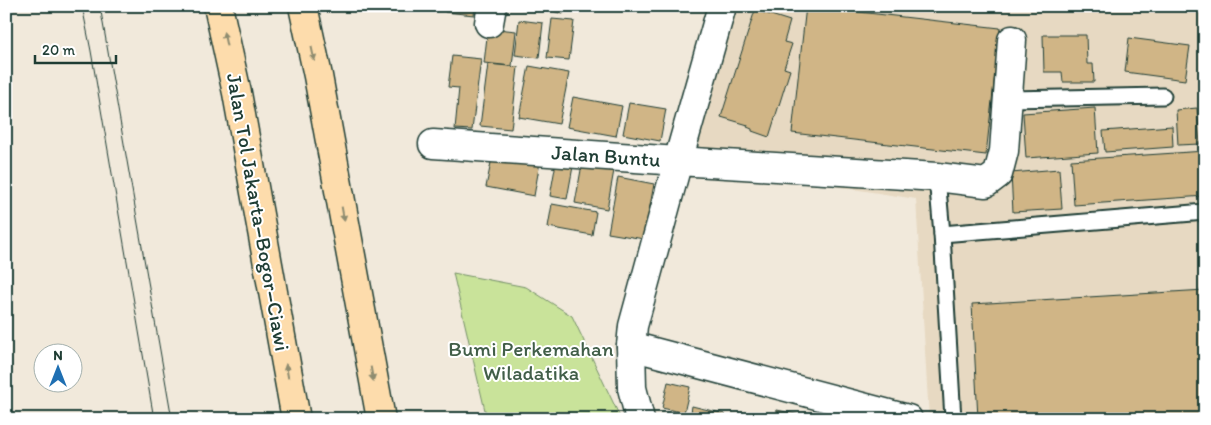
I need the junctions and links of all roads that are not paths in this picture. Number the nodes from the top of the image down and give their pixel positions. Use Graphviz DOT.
graph roads {
  1 [pos="218,6"];
  2 [pos="303,6"];
  3 [pos="722,6"];
  4 [pos="1012,40"];
  5 [pos="1163,96"];
  6 [pos="1008,99"];
  7 [pos="433,144"];
  8 [pos="678,161"];
  9 [pos="937,177"];
  10 [pos="1205,212"];
  11 [pos="942,234"];
  12 [pos="631,346"];
  13 [pos="296,419"];
  14 [pos="381,419"];
  15 [pos="640,419"];
  16 [pos="908,419"];
  17 [pos="953,419"];
  13 -- 1 [label="highway, Jalan Tol Jakarta–Bogor–Ciawi, one-way"];
  2 -- 14 [label="highway, one-way"];
  3 -- 8 [label="street, Jalan Buntu"];
  4 -- 6 [label="street"];
  5 -- 6 [label="lane"];
  6 -- 9 [label="street"];
  7 -- 8 [label="street, Jalan Buntu"];
  8 -- 9 [label="street"];
  8 -- 12 [label="street"];
  9 -- 11 [label="lane"];
  10 -- 11 [label="lane"];
  11 -- 17 [label="lane"];
  12 -- 15 [label="street"];
  12 -- 16 [label="street"];
}
